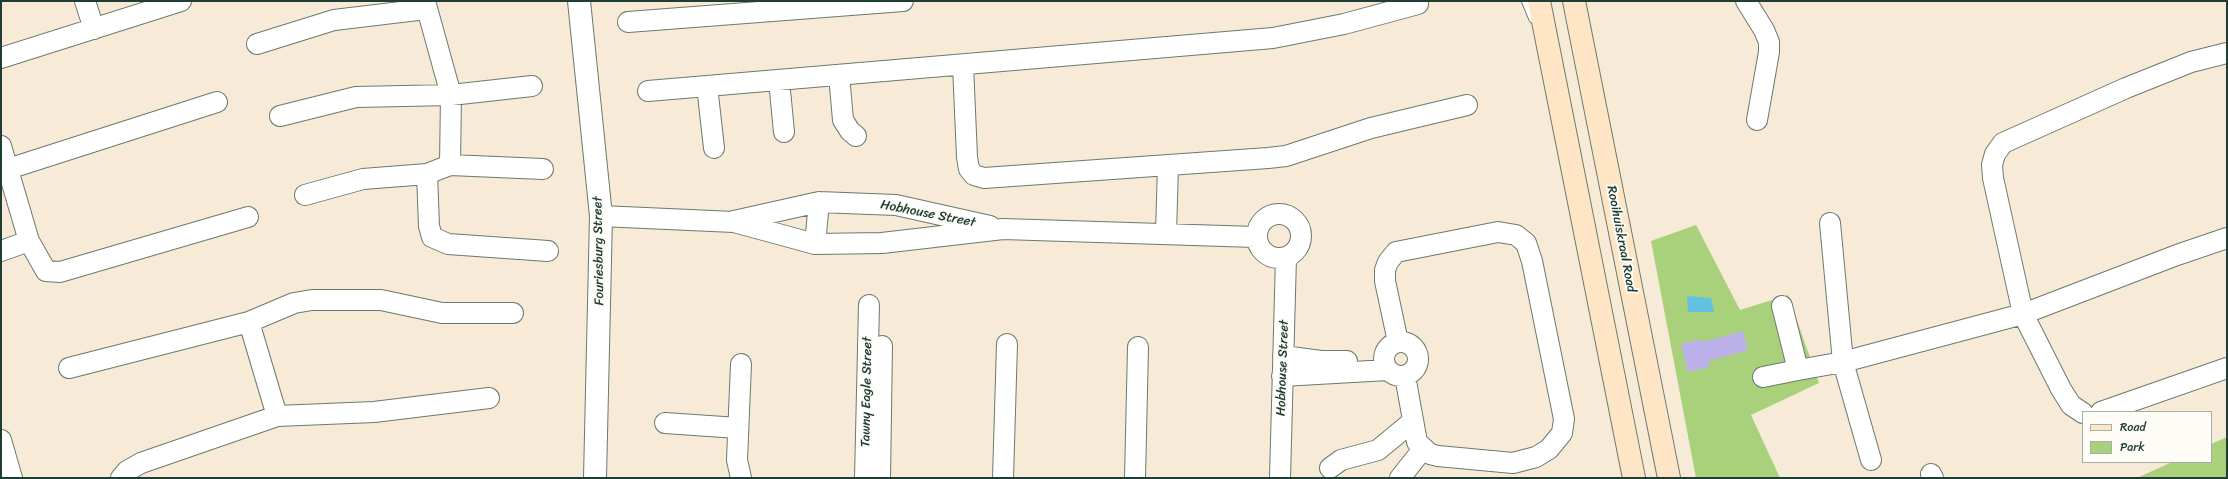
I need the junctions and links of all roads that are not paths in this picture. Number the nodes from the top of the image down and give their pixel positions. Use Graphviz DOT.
graph roads {
  1 [pos="85,1"];
  2 [pos="181,1"];
  3 [pos="579,1"];
  4 [pos="903,1"];
  5 [pos="1527,1"];
  6 [pos="1539,1"];
  7 [pos="1574,1"];
  8 [pos="1746,1"];
  9 [pos="1418,4"];
  10 [pos="425,5"];
  11 [pos="807,5"];
  12 [pos="628,22"];
  13 [pos="94,29"];
  14 [pos="257,44"];
  15 [pos="1548,49"];
  16 [pos="2227,53"];
  17 [pos="1,58"];
  18 [pos="963,65"];
  19 [pos="840,75"];
  20 [pos="779,80"];
  21 [pos="532,86"];
  22 [pos="707,86"];
  23 [pos="648,91"];
  24 [pos="452,95"];
  25 [pos="217,102"];
  26 [pos="1467,105"];
  27 [pos="280,116"];
  28 [pos="1757,120"];
  29 [pos="784,132"];
  30 [pos="856,136"];
  31 [pos="1,146"];
  32 [pos="714,148"];
  33 [pos="450,165"];
  34 [pos="1168,165"];
  35 [pos="543,168"];
  36 [pos="8,169"];
  37 [pos="427,174"];
  38 [pos="305,195"];
  39 [pos="819,202"];
  40 [pos="602,216"];
  41 [pos="248,217"];
  42 [pos="734,222"];
  43 [pos="1830,223"];
  44 [pos="1003,229"];
  45 [pos="1166,234"];
  46 [pos="1256,237"];
  47 [pos="2227,238"];
  48 [pos="29,242"];
  49 [pos="815,244"];
  50 [pos="1,250"];
  51 [pos="548,251"];
  52 [pos="1286,257"];
  53 [pos="870,305"];
  54 [pos="1782,306"];
  55 [pos="513,314"];
  56 [pos="2023,314"];
  57 [pos="249,322"];
  58 [pos="1398,342"];
  59 [pos="1007,344"];
  60 [pos="882,346"];
  61 [pos="1138,347"];
  62 [pos="1283,356"];
  63 [pos="1842,362"];
  64 [pos="740,364"];
  65 [pos="69,368"];
  66 [pos="1392,368"];
  67 [pos="2227,368"];
  68 [pos="1798,370"];
  69 [pos="1282,376"];
  70 [pos="1763,377"];
  71 [pos="488,398"];
  72 [pos="2104,411"];
  73 [pos="2082,412"];
  74 [pos="277,416"];
  75 [pos="1413,421"];
  76 [pos="665,423"];
  77 [pos="738,428"];
  78 [pos="1,440"];
  79 [pos="1423,449"];
  80 [pos="1871,460"];
  81 [pos="1330,468"];
  82 [pos="12,478"];
  83 [pos="120,478"];
  84 [pos="595,478"];
  85 [pos="741,478"];
  86 [pos="865,478"];
  87 [pos="880,478"];
  88 [pos="1003,478"];
  89 [pos="1134,478"];
  90 [pos="1280,478"];
  91 [pos="1400,478"];
  92 [pos="1634,478"];
  93 [pos="1669,478"];
  1 -- 13 [label="street"];
  2 -- 13 [label="street"];
  3 -- 40 [label="street, Fouriesburg Street"];
  4 -- 11 [label="street"];
  5 -- 15 [label="lane"];
  6 -- 15 [label="main road"];
  7 -- 93 [label="main road, Rooihuiskraal Road"];
  8 -- 28 [label="street"];
  9 -- 18 [label="street"];
  10 -- 14 [label="street"];
  10 -- 24 [label="street"];
  11 -- 12 [label="street"];
  13 -- 17 [label="street"];
  15 -- 92 [label="main road"];
  16 -- 56 [label="street"];
  18 -- 19 [label="street"];
  18 -- 34 [label="street"];
  19 -- 20 [label="street"];
  19 -- 30 [label="street"];
  20 -- 22 [label="street"];
  20 -- 29 [label="street"];
  21 -- 24 [label="street"];
  22 -- 23 [label="street"];
  22 -- 32 [label="street"];
  24 -- 27 [label="street"];
  24 -- 33 [label="street"];
  25 -- 36 [label="street"];
  26 -- 34 [label="street"];
  31 -- 36 [label="street"];
  33 -- 35 [label="street"];
  33 -- 37 [label="street"];
  34 -- 45 [label="street"];
  36 -- 48 [label="street"];
  37 -- 38 [label="street"];
  37 -- 51 [label="street"];
  39 -- 42 [label="street, Hobhouse Street"];
  39 -- 44 [label="street, Hobhouse Street"];
  39 -- 49 [label="street"];
  40 -- 42 [label="street, Hobhouse Street"];
  40 -- 84 [label="street, Fouriesburg Street"];
  41 -- 48 [label="street"];
  42 -- 49 [label="street, Hobhouse Street"];
  43 -- 63 [label="street"];
  44 -- 45 [label="street, Hobhouse Street"];
  44 -- 49 [label="street, Hobhouse Street"];
  45 -- 46 [label="street, Hobhouse Street"];
  46 -- 52 [label="street"];
  46 -- 52 [label="street"];
  47 -- 56 [label="street"];
  48 -- 50 [label="street"];
  52 -- 62 [label="street, Hobhouse Street"];
  53 -- 86 [label="street, Tawny Eagle Street"];
  54 -- 68 [label="street"];
  55 -- 57 [label="street"];
  56 -- 63 [label="street"];
  56 -- 73 [label="street"];
  57 -- 65 [label="street"];
  57 -- 74 [label="street"];
  58 -- 66 [label="street"];
  58 -- 66 [label="street"];
  58 -- 79 [label="street"];
  59 -- 88 [label="street"];
  60 -- 87 [label="street, Tawny Eagle Street"];
  61 -- 89 [label="street"];
  62 -- 66 [label="street"];
  62 -- 69 [label="street, Hobhouse Street"];
  63 -- 68 [label="street"];
  63 -- 80 [label="street"];
  64 -- 77 [label="street"];
  66 -- 69 [label="street"];
  66 -- 75 [label="street"];
  67 -- 72 [label="street"];
  68 -- 70 [label="street"];
  69 -- 90 [label="street, Hobhouse Street"];
  71 -- 74 [label="street"];
  74 -- 83 [label="street"];
  75 -- 79 [label="street"];
  75 -- 81 [label="street"];
  76 -- 77 [label="street"];
  77 -- 85 [label="street"];
  78 -- 82 [label="street"];
  79 -- 91 [label="street"];
}
